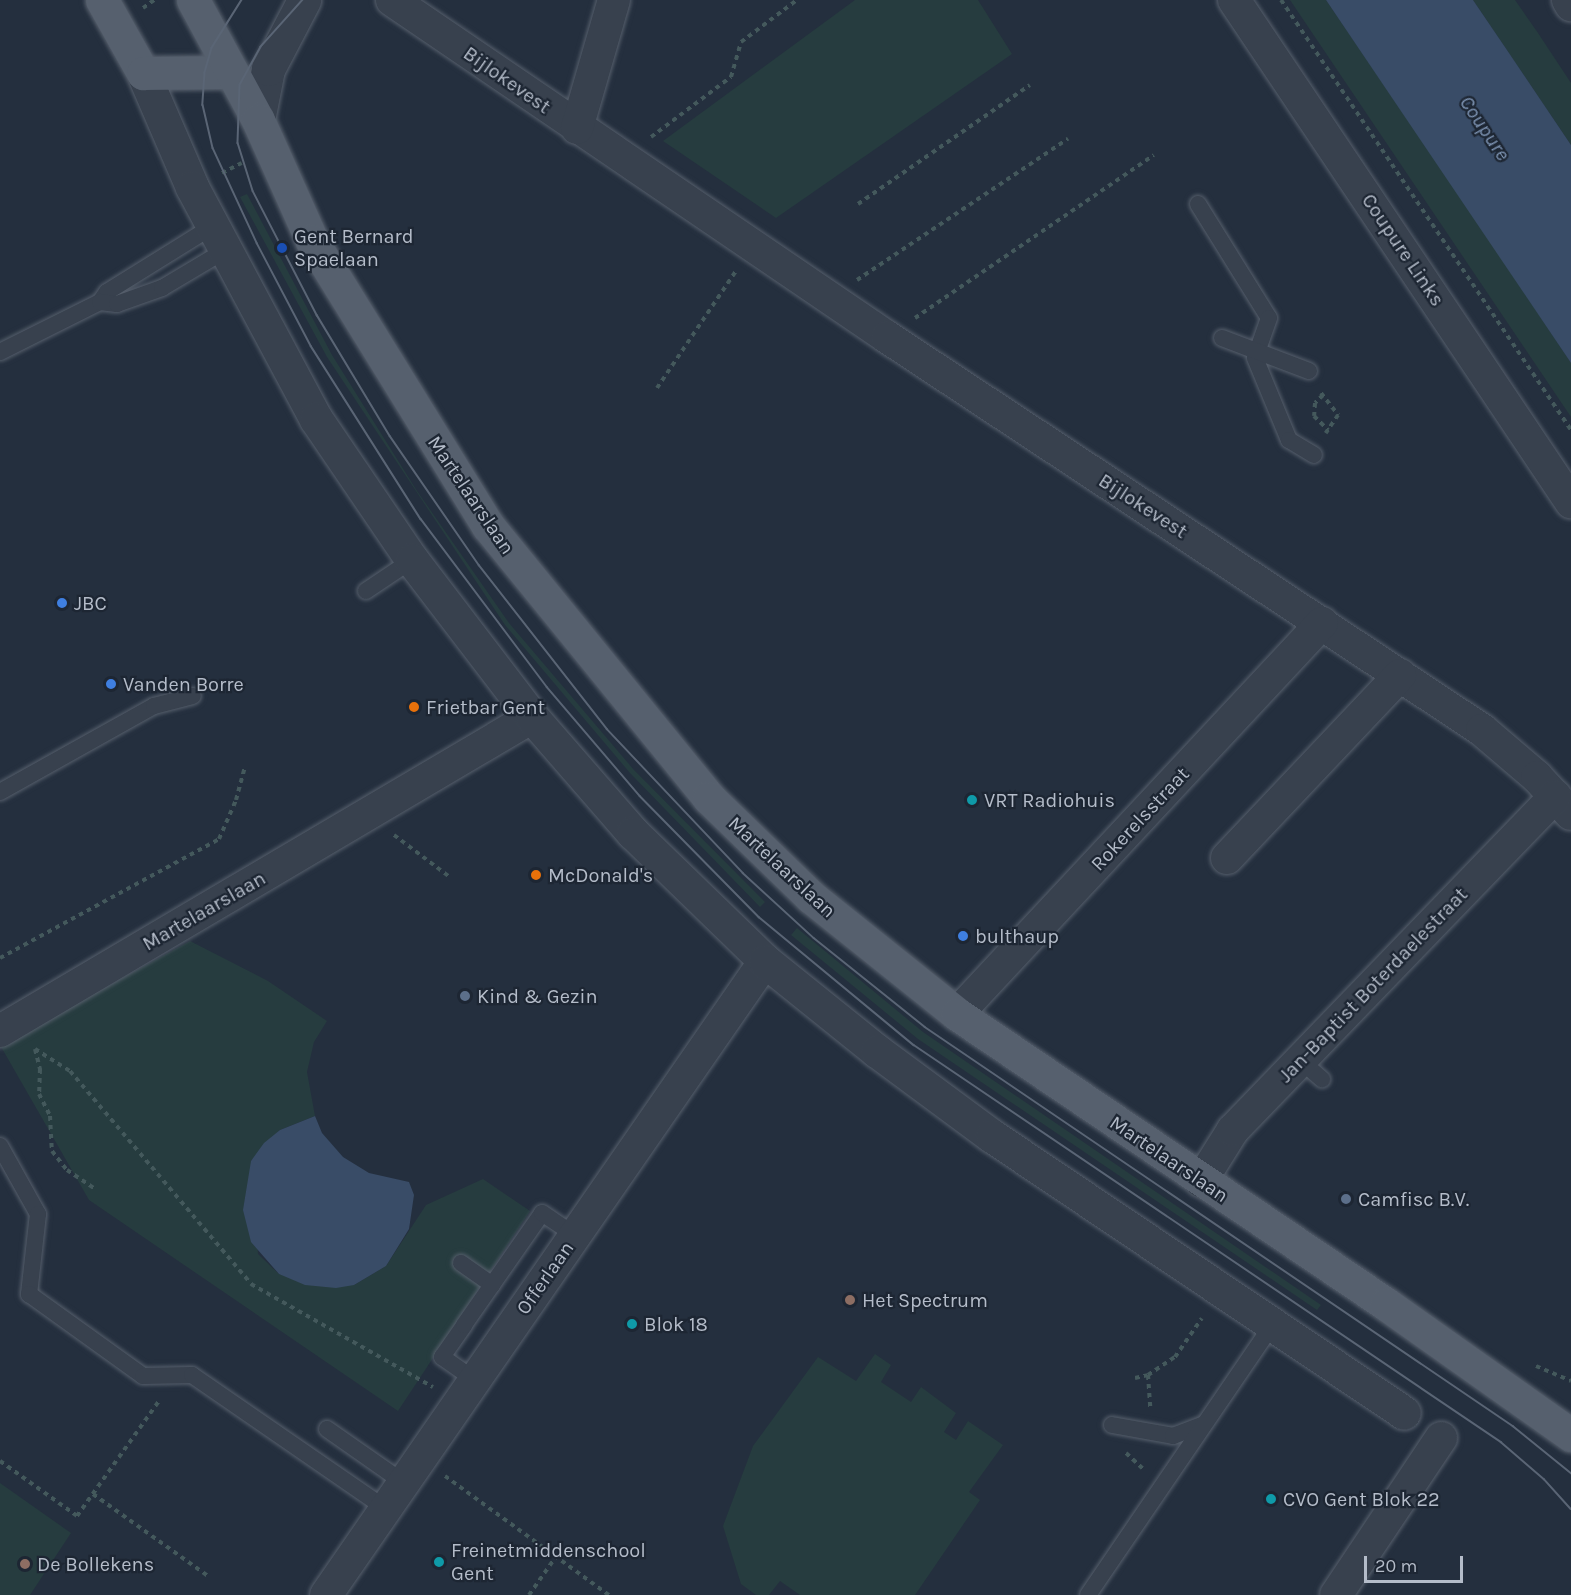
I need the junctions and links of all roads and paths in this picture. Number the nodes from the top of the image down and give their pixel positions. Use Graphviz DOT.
graph roads {
  1 [pos="102,0"];
  2 [pos="193,0"];
  3 [pos="304,0"];
  4 [pos="392,0"];
  5 [pos="614,0"];
  6 [pos="797,0"];
  7 [pos="1234,0"];
  8 [pos="1281,0"];
  9 [pos="1568,0"];
  10 [pos="1571,5"];
  11 [pos="268,69"];
  12 [pos="232,72"];
  13 [pos="143,73"];
  14 [pos="1030,85"];
  15 [pos="258,120"];
  16 [pos="577,128"];
  17 [pos="1068,139"];
  18 [pos="1154,154"];
  19 [pos="622,159"];
  20 [pos="858,204"];
  21 [pos="1198,204"];
  22 [pos="218,239"];
  23 [pos="752,247"];
  24 [pos="829,298"];
  25 [pos="100,302"];
  26 [pos="887,337"];
  27 [pos="1222,338"];
  28 [pos="0,352"];
  29 [pos="1258,352"];
  30 [pos="1309,371"];
  31 [pos="657,388"];
  32 [pos="1323,395"];
  33 [pos="1328,430"];
  34 [pos="1571,430"];
  35 [pos="1313,454"];
  36 [pos="1571,502"];
  37 [pos="412,560"];
  38 [pos="366,591"];
  39 [pos="1322,623"];
  40 [pos="1400,675"];
  41 [pos="193,696"];
  42 [pos="532,717"];
  43 [pos="245,766"];
  44 [pos="0,792"];
  45 [pos="1563,805"];
  46 [pos="379,808"];
  47 [pos="1227,858"];
  48 [pos="451,878"];
  49 [pos="0,958"];
  50 [pos="765,961"];
  51 [pos="957,1014"];
  52 [pos="2,1030"];
  53 [pos="35,1048"];
  54 [pos="0,1146"];
  55 [pos="1201,1181"];
  56 [pos="94,1188"];
  57 [pos="575,1235"];
  58 [pos="461,1263"];
  59 [pos="492,1285"];
  60 [pos="1221,1287"];
  61 [pos="1274,1322"];
  62 [pos="165,1375"];
  63 [pos="1135,1378"];
  64 [pos="475,1380"];
  65 [pos="457,1405"];
  66 [pos="1404,1413"];
  67 [pos="1204,1424"];
  68 [pos="1112,1425"];
  69 [pos="327,1429"];
  70 [pos="1571,1435"];
  71 [pos="1441,1438"];
  72 [pos="0,1461"];
  73 [pos="412,1470"];
  74 [pos="93,1494"];
  75 [pos="386,1509"];
  76 [pos="555,1558"];
  77 [pos="208,1576"];
  78 [pos="326,1595"];
  79 [pos="529,1595"];
  80 [pos="609,1595"];
  81 [pos="1088,1595"];
  82 [pos="1336,1595"];
  1 -- 13 [label="main road"];
  2 -- 12 [label="main road, Martelaarslaan"];
  3 -- 11 [label="street"];
  4 -- 16 [label="street, Bijlokevest"];
  5 -- 16 [label="street"];
  6 -- 19 [label="path"];
  7 -- 36 [label="street, Coupure Links"];
  8 -- 34 [label="path"];
  9 -- 10 [label="street"];
  11 -- 12 [label="street"];
  11 -- 15 [label="street"];
  12 -- 13 [label="main road"];
  12 -- 15 [label="main road, Martelaarslaan"];
  13 -- 22 [label="street"];
  14 -- 20 [label="path"];
  15 -- 51 [label="main road, Martelaarslaan"];
  16 -- 19 [label="street, Bijlokevest"];
  17 -- 24 [label="path"];
  18 -- 26 [label="path"];
  19 -- 23 [label="street, Bijlokevest"];
  21 -- 29 [label="lane"];
  22 -- 25 [label="lane"];
  22 -- 25 [label="lane"];
  22 -- 37 [label="street"];
  23 -- 24 [label="street, Bijlokevest"];
  23 -- 31 [label="path"];
  24 -- 26 [label="street, Bijlokevest"];
  25 -- 28 [label="lane"];
  26 -- 39 [label="street, Bijlokevest"];
  27 -- 29 [label="lane"];
  29 -- 30 [label="lane"];
  29 -- 35 [label="lane"];
  30 -- 32 [label="path"];
  32 -- 33 [label="path"];
  32 -- 33 [label="path"];
  33 -- 35 [label="path"];
  37 -- 38 [label="lane"];
  37 -- 42 [label="street"];
  39 -- 40 [label="street, Bijlokevest"];
  39 -- 51 [label="street, Rokerelsstraat"];
  40 -- 45 [label="street, Bijlokevest"];
  40 -- 47 [label="street"];
  41 -- 44 [label="lane"];
  42 -- 46 [label="street, Martelaarslaan"];
  42 -- 50 [label="street"];
  43 -- 49 [label="path"];
  45 -- 55 [label="street, Jan-Baptist Boterdaelestraat"];
  46 -- 48 [label="path"];
  46 -- 52 [label="street, Martelaarslaan"];
  50 -- 57 [label="street, Offerlaan"];
  50 -- 60 [label="street"];
  51 -- 55 [label="main road, Martelaarslaan"];
  52 -- 53 [label="path"];
  53 -- 56 [label="path"];
  53 -- 65 [label="path"];
  54 -- 62 [label="lane"];
  55 -- 70 [label="main road, Martelaarslaan"];
  57 -- 59 [label="lane"];
  57 -- 64 [label="street, Offerlaan"];
  58 -- 59 [label="lane"];
  59 -- 64 [label="lane"];
  60 -- 61 [label="street"];
  60 -- 63 [label="path"];
  61 -- 66 [label="street"];
  61 -- 67 [label="lane"];
  62 -- 74 [label="path"];
  62 -- 75 [label="lane"];
  64 -- 65 [label="street, Offerlaan"];
  65 -- 73 [label="street, Offerlaan"];
  67 -- 68 [label="lane"];
  67 -- 81 [label="lane"];
  69 -- 73 [label="lane"];
  71 -- 82 [label="street"];
  72 -- 74 [label="path"];
  73 -- 75 [label="street, Offerlaan"];
  73 -- 76 [label="path"];
  74 -- 77 [label="path"];
  75 -- 78 [label="street, Offerlaan"];
  76 -- 79 [label="path"];
  76 -- 80 [label="path"];
}
